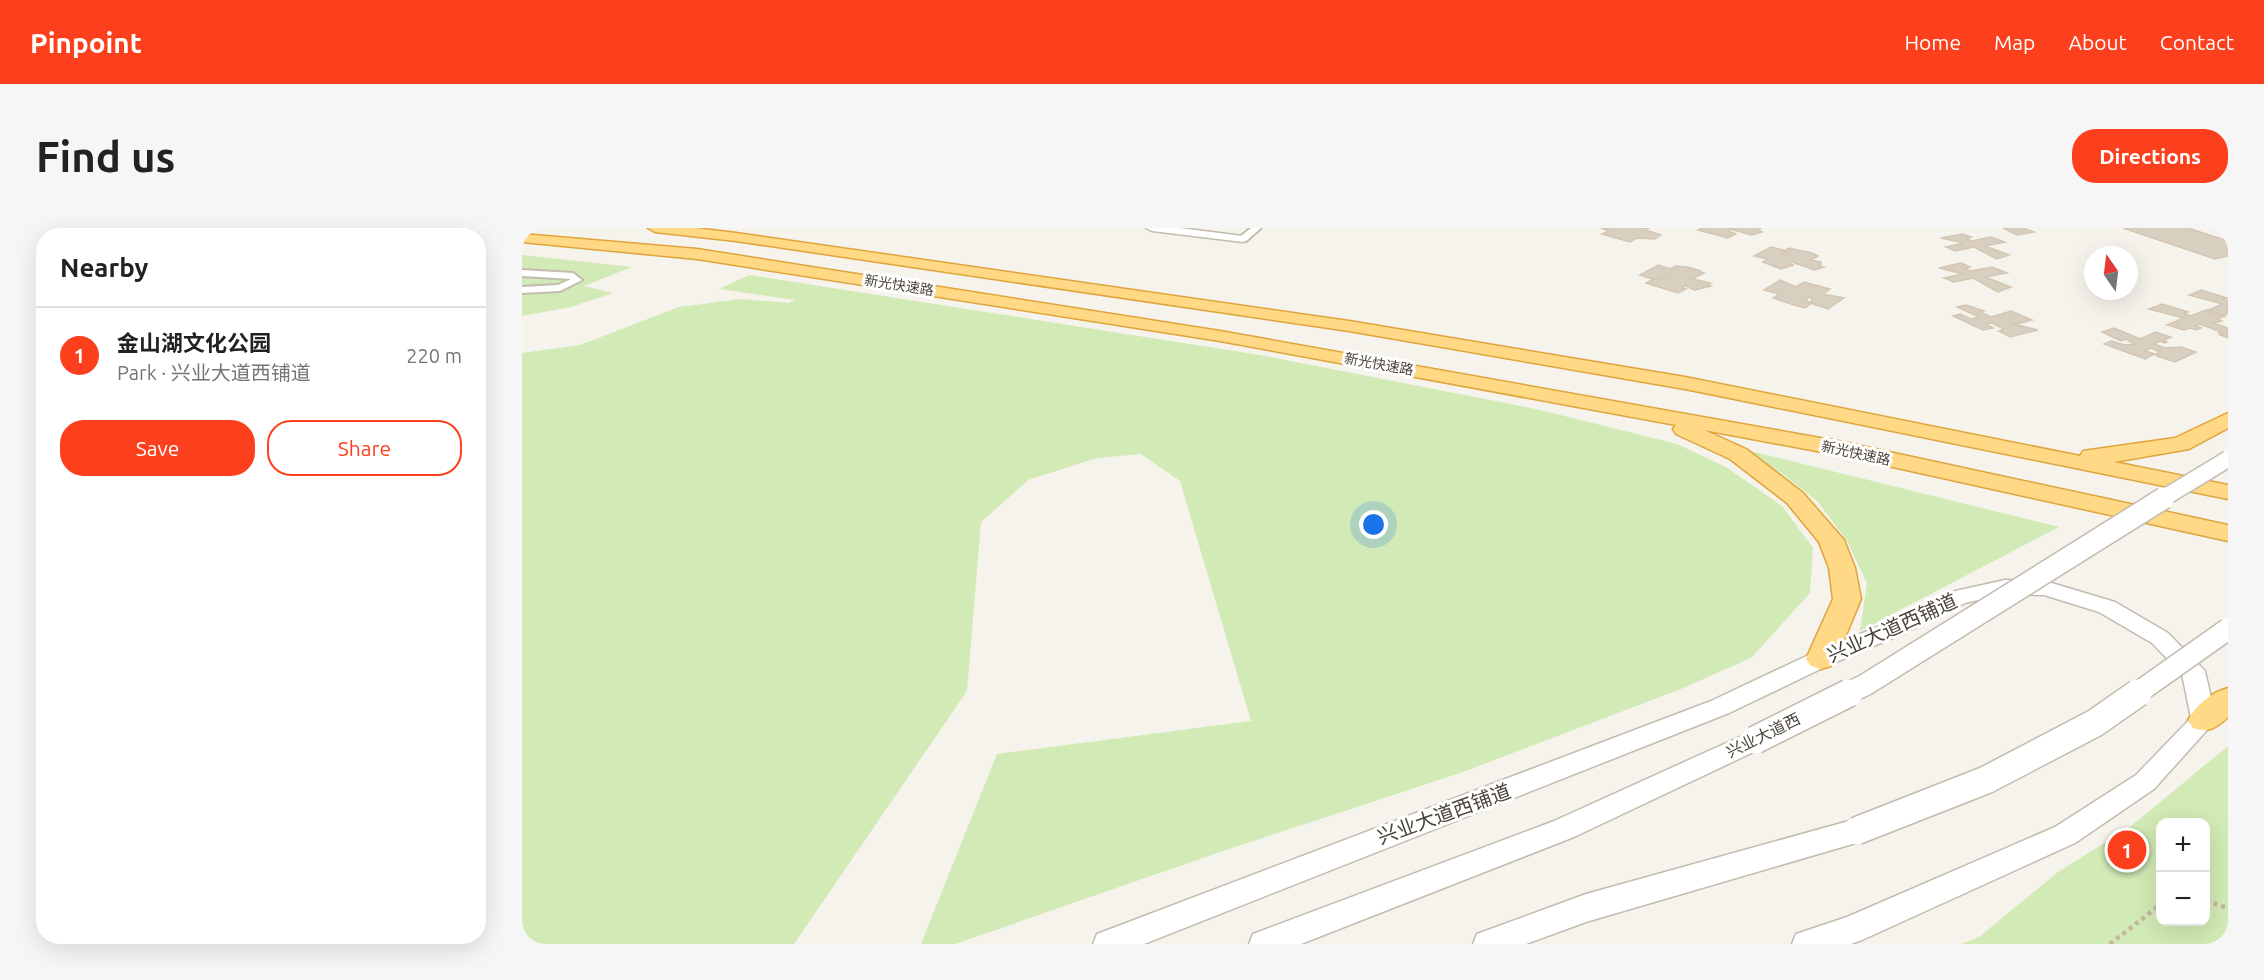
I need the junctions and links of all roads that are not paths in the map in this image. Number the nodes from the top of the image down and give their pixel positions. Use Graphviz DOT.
graph roads {
  1 [pos="655,228"];
  2 [pos="1152,228"];
  3 [pos="1257,228"];
  4 [pos="522,237"];
  5 [pos="1243,239"];
  6 [pos="522,273"];
  7 [pos="522,290"];
  8 [pos="1647,412"];
  9 [pos="2228,419"];
  10 [pos="2045,456"];
  11 [pos="2228,459"];
  12 [pos="2228,492"];
  13 [pos="2228,533"];
  14 [pos="2228,629"];
  15 [pos="1821,659"];
  16 [pos="2228,699"];
  17 [pos="2204,720"];
  18 [pos="1108,944"];
  19 [pos="1264,944"];
  20 [pos="1488,944"];
  21 [pos="1807,944"];
  1 -- 10 [label="highway, 新光快速路"];
  2 -- 5 [label="street"];
  3 -- 5 [label="street"];
  4 -- 8 [label="highway, 新光快速路"];
  6 -- 7 [label="street"];
  8 -- 13 [label="highway, 新光快速路"];
  8 -- 15 [label="highway"];
  9 -- 10 [label="highway"];
  10 -- 12 [label="highway, 新光快速路"];
  11 -- 19 [label="street, 兴业大道西, bridge"];
  14 -- 20 [label="street, bridge"];
  15 -- 17 [label="street, 兴业大道西铺道"];
  15 -- 18 [label="street, 兴业大道西铺道"];
  16 -- 17 [label="highway"];
  17 -- 21 [label="street"];
}
